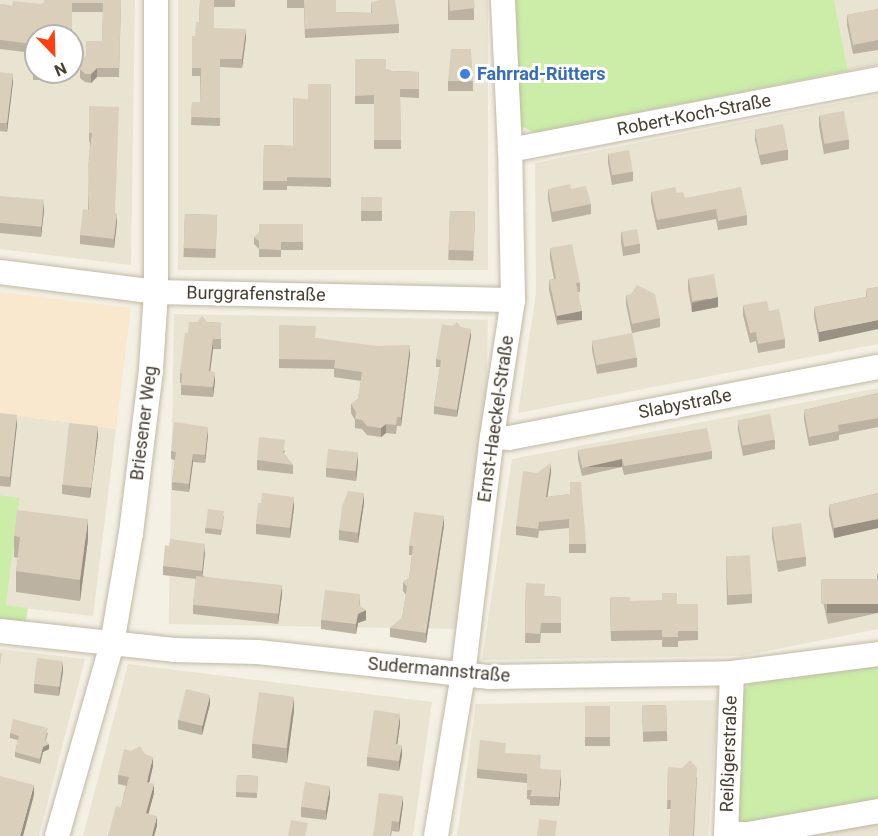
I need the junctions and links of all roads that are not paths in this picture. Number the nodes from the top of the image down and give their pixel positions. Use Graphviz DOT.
graph roads {
  1 [pos="156,0"];
  2 [pos="503,0"];
  3 [pos="878,79"];
  4 [pos="510,150"];
  5 [pos="0,272"];
  6 [pos="156,292"];
  7 [pos="513,300"];
  8 [pos="878,367"];
  9 [pos="492,437"];
  10 [pos="0,631"];
  11 [pos="112,644"];
  12 [pos="878,654"];
  13 [pos="732,673"];
  14 [pos="463,675"];
  15 [pos="878,811"];
  16 [pos="726,835"];
  17 [pos="57,836"];
  18 [pos="436,836"];
  1 -- 6 [label="street, Briesener Weg"];
  2 -- 4 [label="street, Ernst-Haeckel-Straße"];
  3 -- 4 [label="street, Robert-Koch-Straße"];
  4 -- 7 [label="street, Ernst-Haeckel-Straße"];
  5 -- 6 [label="street, Burggrafenstraße"];
  6 -- 7 [label="street, Burggrafenstraße"];
  6 -- 11 [label="street, Briesener Weg"];
  7 -- 9 [label="street, Ernst-Haeckel-Straße"];
  8 -- 9 [label="street, Slabystraße"];
  9 -- 14 [label="street, Ernst-Haeckel-Straße"];
  10 -- 11 [label="street, Sudermannstraße"];
  11 -- 14 [label="street, Sudermannstraße"];
  11 -- 17 [label="street, Briesener Weg"];
  12 -- 13 [label="street, Sudermannstraße"];
  13 -- 14 [label="street, Sudermannstraße"];
  13 -- 16 [label="street, Reißigerstraße"];
  14 -- 18 [label="street, Ernst-Haeckel-Straße"];
  15 -- 16 [label="street"];
}
